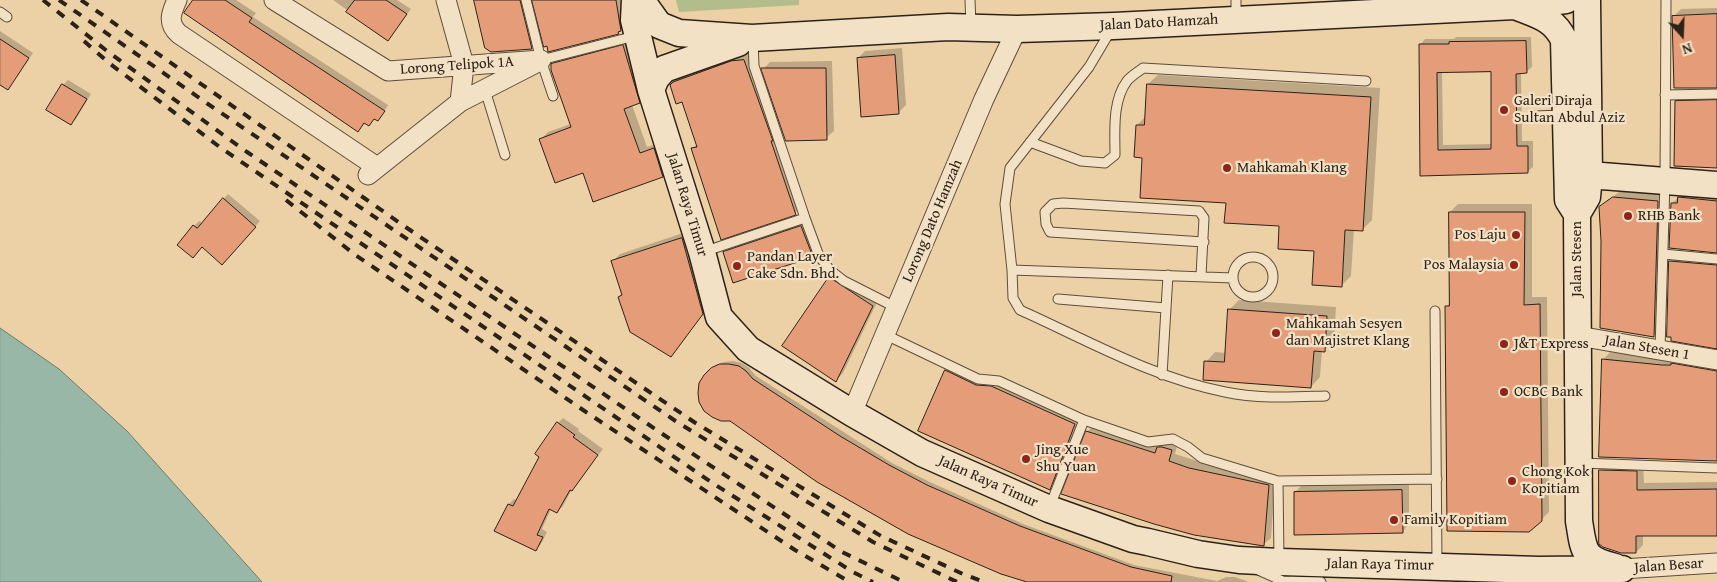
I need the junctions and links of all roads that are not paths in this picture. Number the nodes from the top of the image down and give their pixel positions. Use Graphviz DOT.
graph roads {
  1 [pos="177,0"];
  2 [pos="274,0"];
  3 [pos="446,0"];
  4 [pos="526,0"];
  5 [pos="635,0"];
  6 [pos="641,0"];
  7 [pos="970,0"];
  8 [pos="1566,0"];
  9 [pos="1587,0"];
  10 [pos="1666,0"];
  11 [pos="1464,4"];
  12 [pos="1516,6"];
  13 [pos="1236,10"];
  14 [pos="1114,26"];
  15 [pos="972,27"];
  16 [pos="1017,29"];
  17 [pos="638,35"];
  18 [pos="752,38"];
  19 [pos="541,60"];
  20 [pos="464,65"];
  21 [pos="1366,81"];
  22 [pos="485,90"];
  23 [pos="651,90"];
  24 [pos="1717,94"];
  25 [pos="1665,95"];
  26 [pos="553,96"];
  27 [pos="460,102"];
  28 [pos="1566,115"];
  29 [pos="1534,116"];
  30 [pos="1030,142"];
  31 [pos="505,156"];
  32 [pos="1589,175"];
  33 [pos="1665,181"];
  34 [pos="1717,185"];
  35 [pos="1577,214"];
  36 [pos="805,218"];
  37 [pos="1204,242"];
  38 [pos="702,252"];
  39 [pos="1663,254"];
  40 [pos="1717,260"];
  41 [pos="1012,270"];
  42 [pos="1168,275"];
  43 [pos="1201,276"];
  44 [pos="1233,278"];
  45 [pos="1058,299"];
  46 [pos="897,308"];
  47 [pos="1166,308"];
  48 [pos="1435,311"];
  49 [pos="886,335"];
  50 [pos="1578,336"];
  51 [pos="1660,350"];
  52 [pos="1717,360"];
  53 [pos="1162,375"];
  54 [pos="1325,396"];
  55 [pos="852,413"];
  56 [pos="1084,420"];
  57 [pos="1579,463"];
  58 [pos="1717,468"];
  59 [pos="1437,479"];
  60 [pos="1278,480"];
  61 [pos="1049,508"];
  62 [pos="1579,520"];
  63 [pos="1239,560"];
  64 [pos="1280,562"];
  65 [pos="1717,563"];
  66 [pos="1622,569"];
  67 [pos="1457,570"];
  68 [pos="1539,570"];
  69 [pos="1321,582"];
  1 -- 27 [label="street"];
  2 -- 20 [label="street, Lorong Telipok 1A"];
  3 -- 20 [label="street"];
  4 -- 19 [label="lane"];
  5 -- 17 [label="main road, Jalan Raya Timur"];
  6 -- 18 [label="main road"];
  7 -- 15 [label="lane"];
  8 -- 12 [label="main road, Jalan Dato Hamzah"];
  9 -- 32 [label="main road, Jalan Stesen"];
  10 -- 25 [label="lane"];
  11 -- 12 [label="main road, Jalan Dato Hamzah"];
  11 -- 13 [label="main road, Jalan Dato Hamzah"];
  12 -- 28 [label="main road"];
  13 -- 14 [label="main road, Jalan Dato Hamzah"];
  14 -- 16 [label="main road, Jalan Dato Hamzah"];
  14 -- 30 [label="lane"];
  15 -- 16 [label="main road, Jalan Dato Hamzah"];
  15 -- 18 [label="main road, Jalan Dato Hamzah"];
  16 -- 46 [label="street, Lorong Dato Hamzah"];
  17 -- 19 [label="lane"];
  17 -- 23 [label="main road, Jalan Raya Timur"];
  18 -- 23 [label="main road"];
  18 -- 36 [label="lane"];
  19 -- 20 [label="street, Lorong Telipok 1A"];
  19 -- 22 [label="street"];
  19 -- 26 [label="lane"];
  20 -- 27 [label="street"];
  21 -- 30 [label="lane"];
  22 -- 27 [label="street"];
  22 -- 31 [label="lane"];
  23 -- 38 [label="main road, Jalan Raya Timur"];
  24 -- 25 [label="lane"];
  25 -- 33 [label="lane"];
  28 -- 29 [label="lane"];
  28 -- 35 [label="main road"];
  30 -- 41 [label="lane"];
  32 -- 33 [label="main road"];
  32 -- 35 [label="main road, Jalan Stesen"];
  33 -- 34 [label="main road"];
  33 -- 39 [label="lane"];
  35 -- 50 [label="main road, Jalan Stesen"];
  36 -- 38 [label="lane"];
  36 -- 46 [label="lane"];
  37 -- 37 [label="lane"];
  37 -- 43 [label="lane"];
  38 -- 55 [label="main road, Jalan Raya Timur"];
  39 -- 40 [label="lane"];
  39 -- 51 [label="lane"];
  41 -- 42 [label="lane"];
  41 -- 53 [label="lane"];
  42 -- 43 [label="lane"];
  42 -- 47 [label="lane"];
  43 -- 44 [label="lane"];
  44 -- 44 [label="lane"];
  45 -- 47 [label="lane"];
  46 -- 49 [label="street, Lorong Dato Hamzah"];
  47 -- 53 [label="lane"];
  48 -- 59 [label="lane"];
  49 -- 55 [label="street, Lorong Dato Hamzah"];
  49 -- 56 [label="lane"];
  50 -- 51 [label="street, Jalan Stesen 1"];
  50 -- 57 [label="main road, Jalan Stesen"];
  51 -- 52 [label="street, Jalan Stesen 1"];
  53 -- 54 [label="lane"];
  55 -- 61 [label="main road, Jalan Raya Timur"];
  56 -- 60 [label="lane"];
  56 -- 61 [label="lane"];
  57 -- 58 [label="lane"];
  57 -- 62 [label="main road, Jalan Stesen"];
  59 -- 60 [label="lane"];
  59 -- 67 [label="lane"];
  60 -- 64 [label="lane"];
  61 -- 63 [label="main road, Jalan Raya Timur"];
  62 -- 66 [label="main road, Jalan Stesen"];
  62 -- 68 [label="main road, Jalan Stesen"];
  63 -- 64 [label="main road, Jalan Raya Timur"];
  63 -- 69 [label="lane"];
  64 -- 67 [label="main road, Jalan Raya Timur"];
  65 -- 66 [label="street, Jalan Besar"];
  66 -- 68 [label="main road, Jalan Raya Timur"];
  67 -- 68 [label="main road, Jalan Raya Timur"];
}
